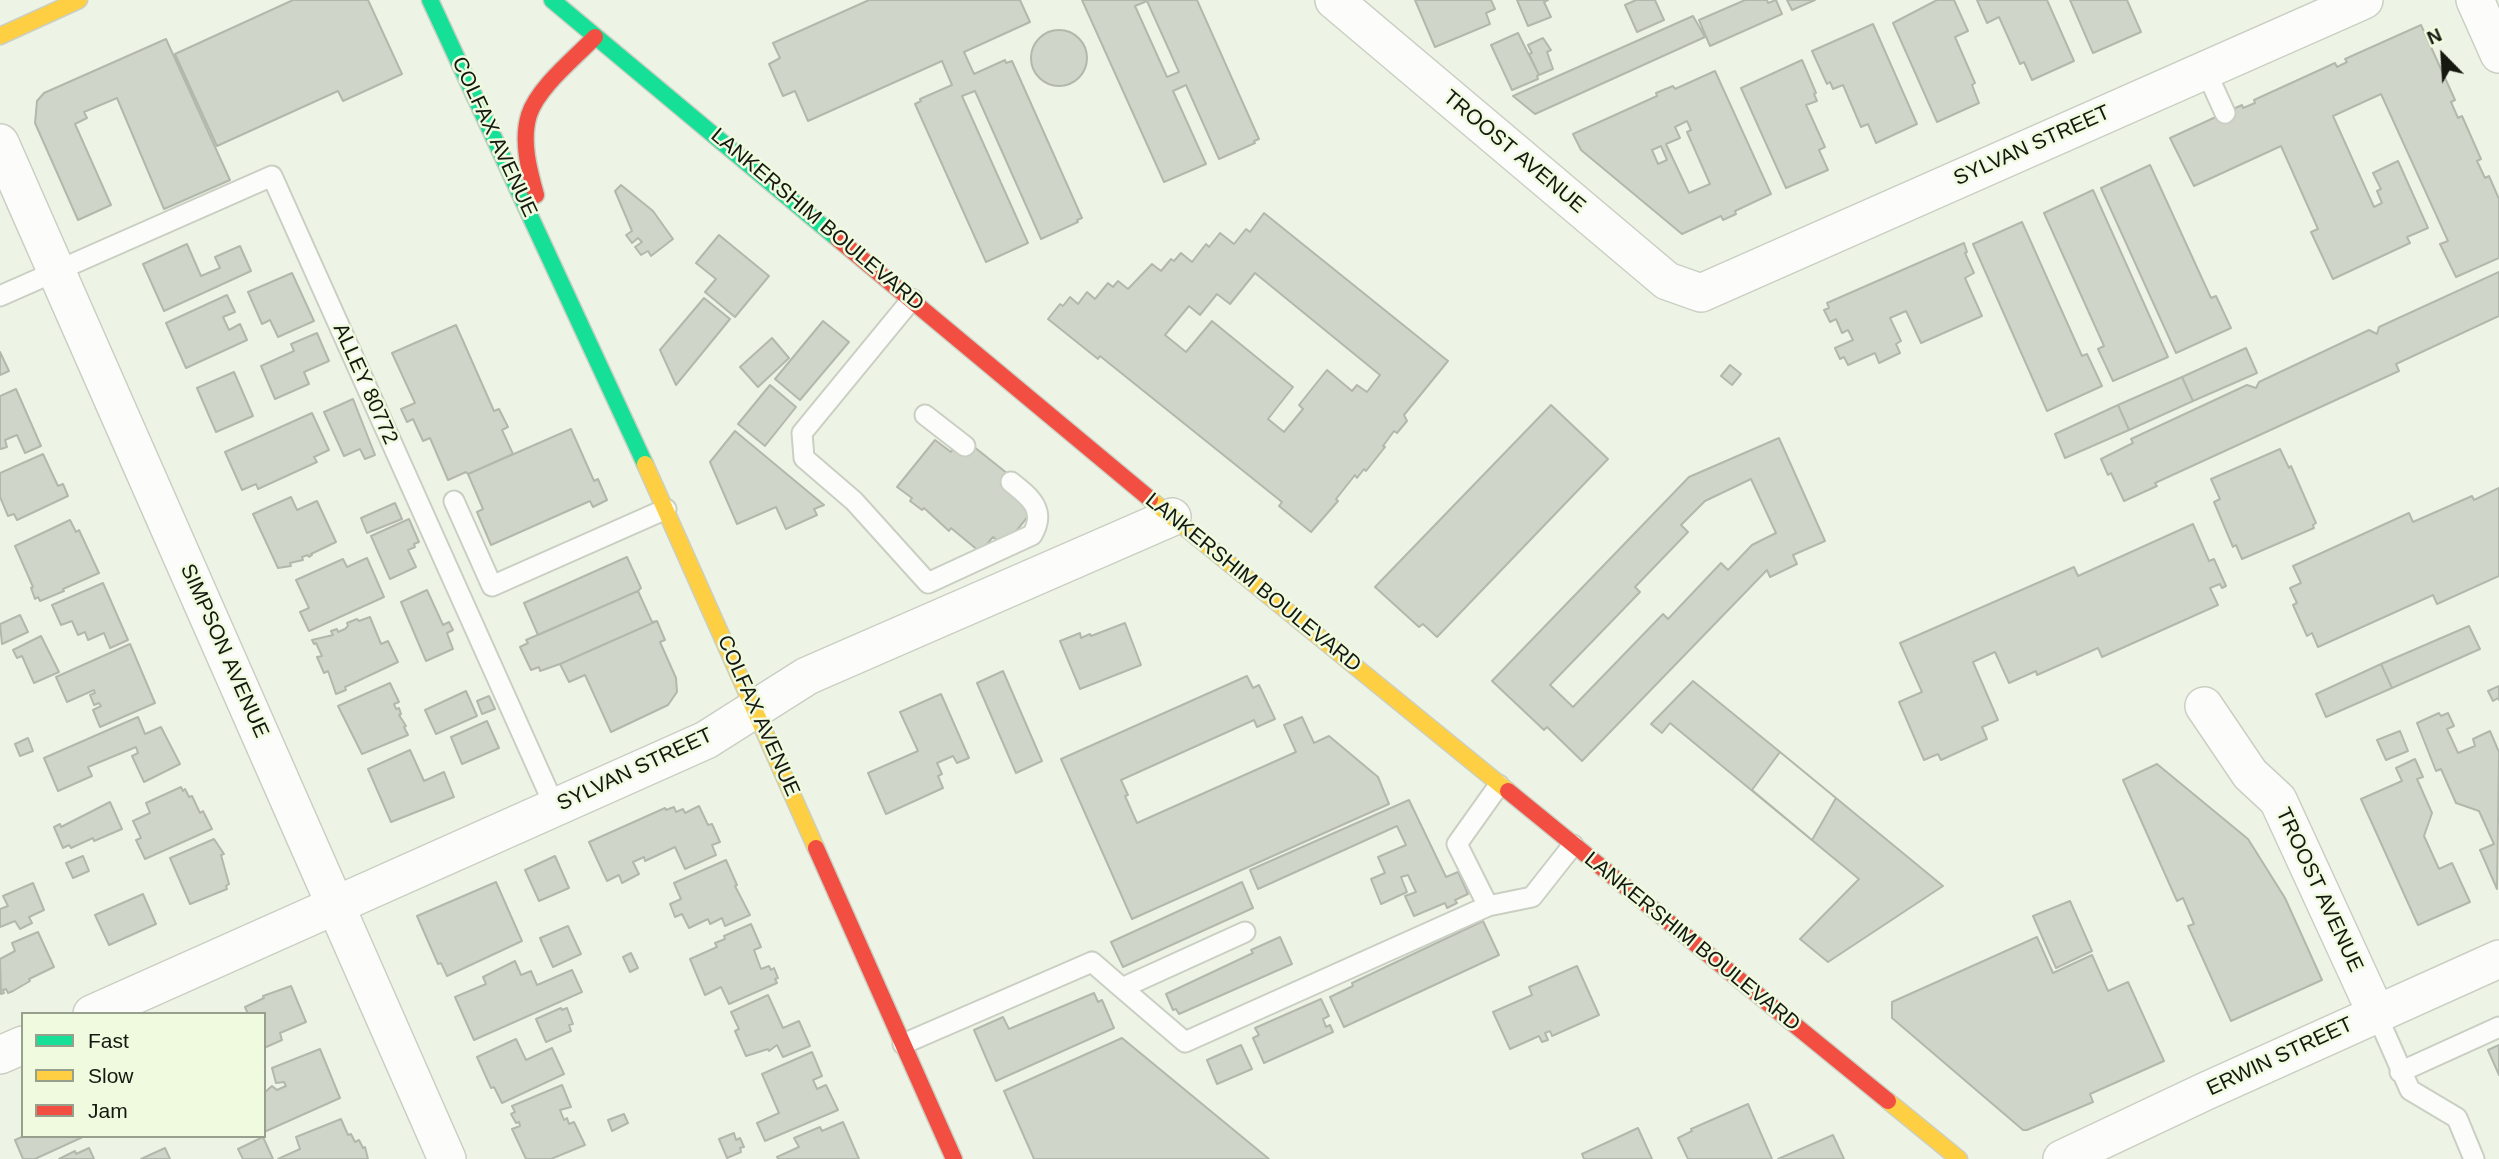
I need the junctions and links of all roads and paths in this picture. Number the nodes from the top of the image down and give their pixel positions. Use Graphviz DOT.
graph roads {
  1 [pos="79,0"];
  2 [pos="430,0"];
  3 [pos="552,0"];
  4 [pos="1334,0"];
  5 [pos="2364,0"];
  6 [pos="2475,0"];
  7 [pos="0,36"];
  8 [pos="595,37"];
  9 [pos="2499,54"];
  10 [pos="2205,69"];
  11 [pos="2225,113"];
  12 [pos="0,143"];
  13 [pos="58,271"];
  14 [pos="558,275"];
  15 [pos="1701,293"];
  16 [pos="0,296"];
  17 [pos="912,299"];
  18 [pos="925,415"];
  19 [pos="965,446"];
  20 [pos="1011,482"];
  21 [pos="454,501"];
  22 [pos="666,509"];
  23 [pos="1172,517"];
  24 [pos="2204,706"];
  25 [pos="754,710"];
  26 [pos="1499,785"];
  27 [pos="555,807"];
  28 [pos="1573,845"];
  29 [pos="335,905"];
  30 [pos="1488,906"];
  31 [pos="1245,932"];
  32 [pos="2499,959"];
  33 [pos="1122,988"];
  34 [pos="96,1012"];
  35 [pos="2376,1013"];
  36 [pos="2499,1027"];
  37 [pos="903,1044"];
  38 [pos="21,1046"];
  39 [pos="0,1055"];
  40 [pos="2400,1072"];
  41 [pos="447,1159"];
  42 [pos="954,1159"];
  43 [pos="1959,1159"];
  44 [pos="2062,1159"];
  45 [pos="2474,1159"];
  1 -- 7 [label="main road"];
  2 -- 14 [label="main road, COLFAX AVENUE"];
  3 -- 8 [label="main road, LANKERSHIM BOULEVARD"];
  4 -- 15 [label="street, TROOST AVENUE"];
  5 -- 10 [label="street, SYLVAN STREET"];
  6 -- 9 [label="street"];
  8 -- 14 [label="main road, COLFAX AVENUE"];
  8 -- 17 [label="main road, LANKERSHIM BOULEVARD"];
  10 -- 11 [label="lane"];
  10 -- 15 [label="street, SYLVAN STREET"];
  12 -- 13 [label="street, SIMPSON AVENUE"];
  13 -- 16 [label="lane"];
  13 -- 27 [label="lane, ALLEY 80772"];
  13 -- 29 [label="street, SIMPSON AVENUE"];
  14 -- 22 [label="main road, COLFAX AVENUE"];
  17 -- 20 [label="lane"];
  17 -- 23 [label="main road, LANKERSHIM BOULEVARD"];
  18 -- 19 [label="lane"];
  21 -- 22 [label="lane"];
  22 -- 25 [label="main road, COLFAX AVENUE"];
  23 -- 25 [label="street, SYLVAN STREET"];
  23 -- 26 [label="main road, LANKERSHIM BOULEVARD"];
  24 -- 35 [label="street, TROOST AVENUE"];
  25 -- 27 [label="street, SYLVAN STREET"];
  25 -- 37 [label="main road, COLFAX AVENUE"];
  26 -- 28 [label="main road, LANKERSHIM BOULEVARD"];
  26 -- 30 [label="lane"];
  27 -- 29 [label="street, SYLVAN STREET"];
  28 -- 30 [label="lane"];
  28 -- 43 [label="main road, LANKERSHIM BOULEVARD"];
  29 -- 34 [label="street, SYLVAN STREET"];
  29 -- 41 [label="street, SIMPSON AVENUE"];
  30 -- 33 [label="lane"];
  31 -- 33 [label="lane"];
  32 -- 35 [label="street, ERWIN STREET"];
  33 -- 37 [label="lane"];
  35 -- 40 [label="lane"];
  35 -- 44 [label="street, ERWIN STREET"];
  36 -- 40 [label="lane"];
  37 -- 42 [label="main road, COLFAX AVENUE"];
  38 -- 39 [label="street"];
  40 -- 45 [label="lane"];
}
